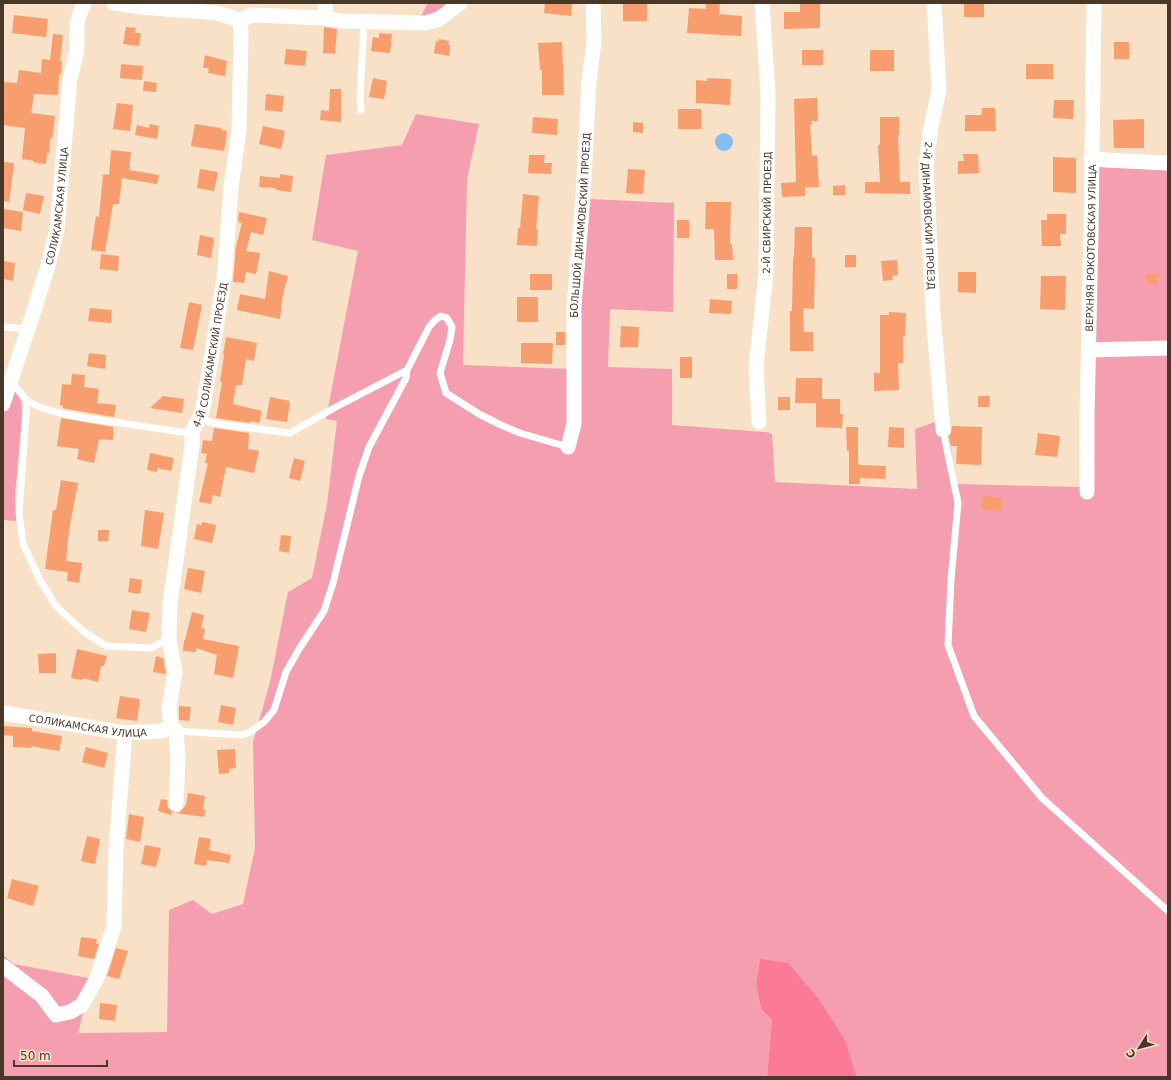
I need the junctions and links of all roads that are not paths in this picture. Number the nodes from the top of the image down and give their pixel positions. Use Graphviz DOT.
graph roads {
  1 [pos="84,3"];
  2 [pos="114,3"];
  3 [pos="460,3"];
  4 [pos="593,3"];
  5 [pos="762,3"];
  6 [pos="934,3"];
  7 [pos="1094,3"];
  8 [pos="325,10"];
  9 [pos="240,20"];
  10 [pos="364,21"];
  11 [pos="361,110"];
  12 [pos="1091,158"];
  13 [pos="1168,163"];
  14 [pos="3,327"];
  15 [pos="28,329"];
  16 [pos="1168,348"];
  17 [pos="1089,350"];
  18 [pos="407,370"];
  19 [pos="10,382"];
  20 [pos="27,401"];
  21 [pos="3,404"];
  22 [pos="200,417"];
  23 [pos="759,422"];
  24 [pos="943,430"];
  25 [pos="192,432"];
  26 [pos="568,447"];
  27 [pos="1087,492"];
  28 [pos="169,639"];
  29 [pos="3,713"];
  30 [pos="174,729"];
  31 [pos="126,734"];
  32 [pos="176,804"];
  33 [pos="1168,911"];
  34 [pos="3,966"];
  1 -- 15 [label="street, СОЛИКАМСКАЯ УЛИЦА"];
  2 -- 9 [label="street"];
  3 -- 10 [label="street"];
  4 -- 26 [label="street, БОЛЬШОЙ ДИНАМОВСКИЙ ПРОЕЗД"];
  5 -- 23 [label="street, 2-Й СВИРСКИЙ ПРОЕЗД"];
  6 -- 24 [label="street, 2-Й ДИНАМОВСКИЙ ПРОЕЗД"];
  7 -- 12 [label="street, ВЕРХНЯЯ РОКОТОВСКАЯ УЛИЦА"];
  8 -- 9 [label="street"];
  8 -- 10 [label="street"];
  9 -- 22 [label="street, 4-Й СОЛИКАМСКИЙ ПРОЕЗД"];
  10 -- 11 [label="lane"];
  12 -- 13 [label="street"];
  12 -- 17 [label="street, ВЕРХНЯЯ РОКОТОВСКАЯ УЛИЦА"];
  14 -- 15 [label="lane"];
  15 -- 19 [label="street, СОЛИКАМСКАЯ УЛИЦА"];
  16 -- 17 [label="street"];
  17 -- 27 [label="street, ВЕРХНЯЯ РОКОТОВСКАЯ УЛИЦА"];
  18 -- 22 [label="lane"];
  18 -- 26 [label="lane"];
  18 -- 30 [label="lane"];
  19 -- 20 [label="lane"];
  19 -- 21 [label="street, СОЛИКАМСКАЯ УЛИЦА"];
  20 -- 25 [label="lane"];
  20 -- 28 [label="lane"];
  22 -- 25 [label="street, 4-Й СОЛИКАМСКИЙ ПРОЕЗД"];
  24 -- 33 [label="lane"];
  25 -- 28 [label="street, 4-Й СОЛИКАМСКИЙ ПРОЕЗД"];
  28 -- 30 [label="street, 4-Й СОЛИКАМСКИЙ ПРОЕЗД"];
  29 -- 31 [label="street, СОЛИКАМСКАЯ УЛИЦА"];
  30 -- 31 [label="street, СОЛИКАМСКАЯ УЛИЦА"];
  30 -- 32 [label="street, 4-Й СОЛИКАМСКИЙ ПРОЕЗД"];
  31 -- 34 [label="street"];
}
